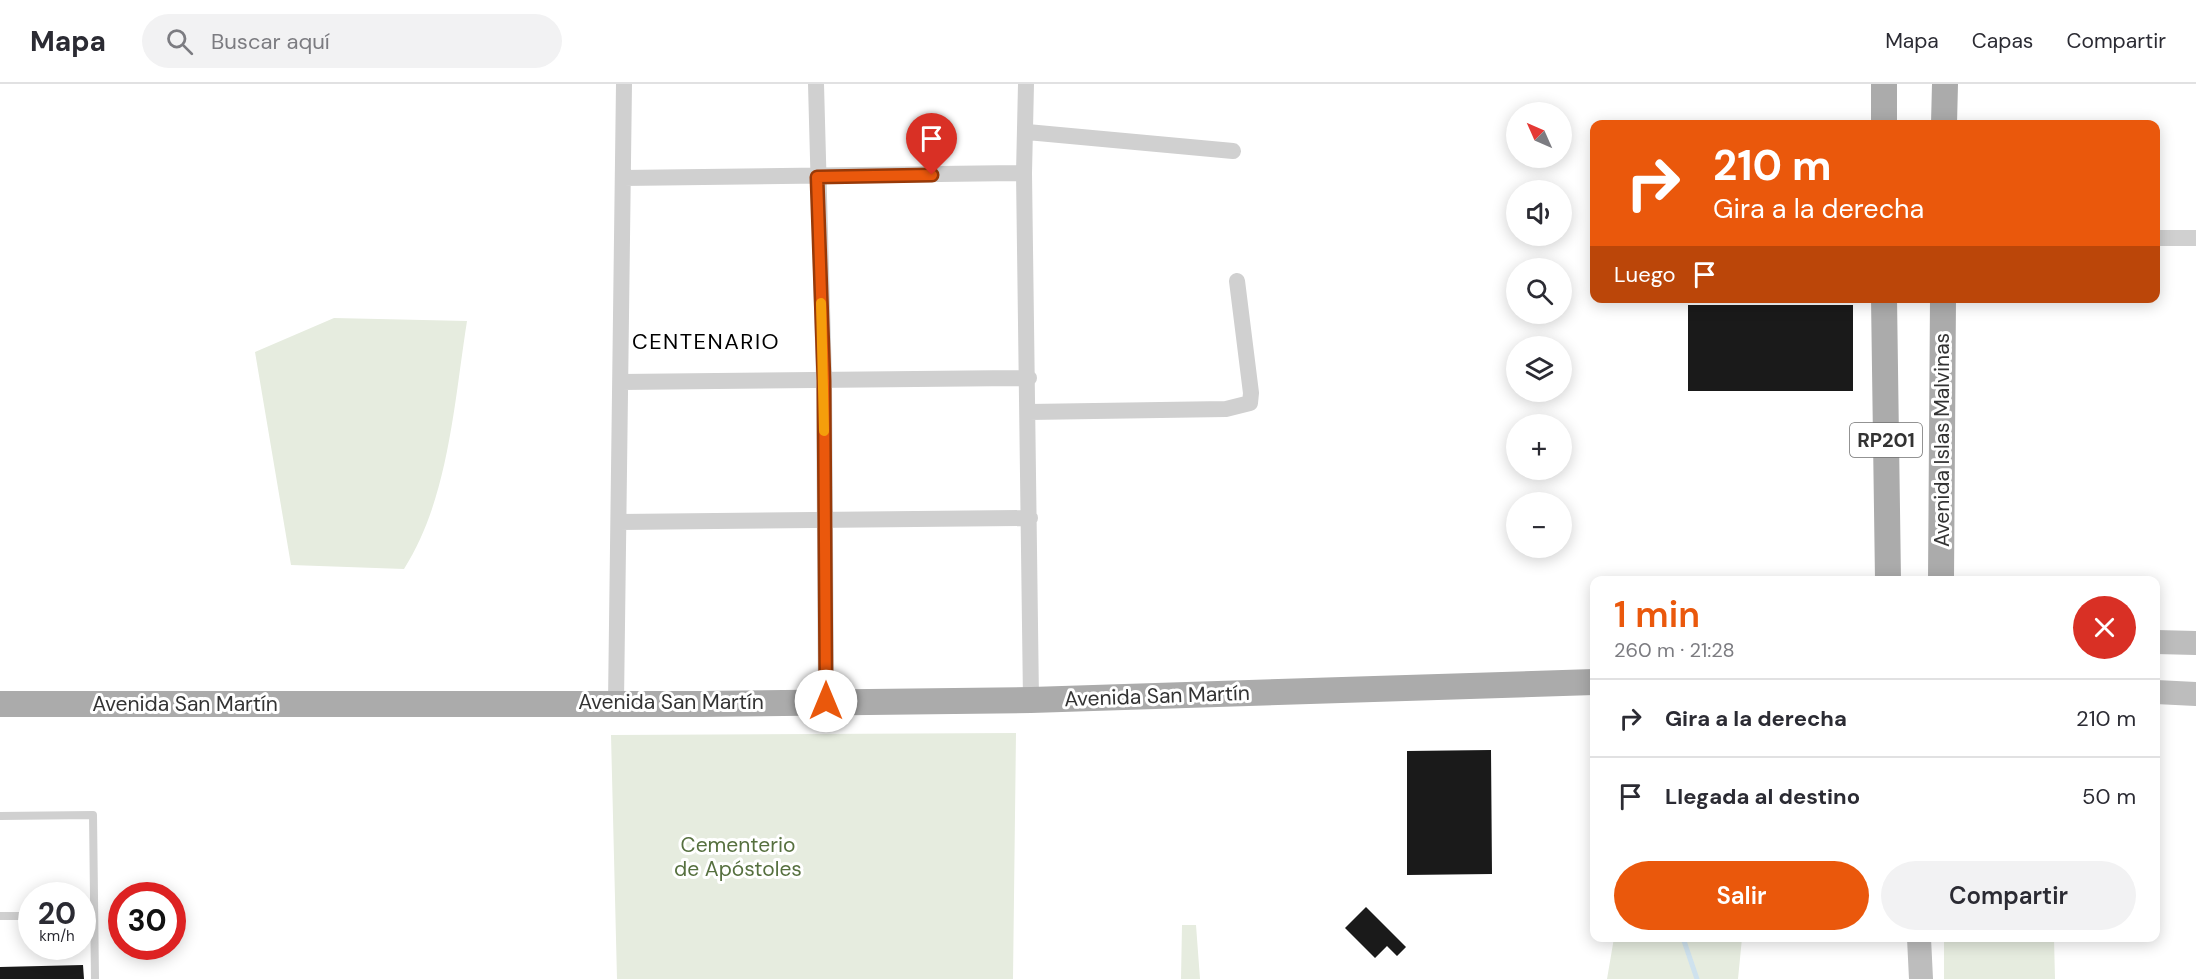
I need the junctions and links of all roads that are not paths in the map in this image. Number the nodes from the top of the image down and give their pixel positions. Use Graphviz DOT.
graph roads {
  1 [pos="624,84"];
  2 [pos="816,84"];
  3 [pos="1026,84"];
  4 [pos="1884,84"];
  5 [pos="1945,84"];
  6 [pos="1884,120"];
  7 [pos="1944,120"];
  8 [pos="1027,132"];
  9 [pos="1233,152"];
  10 [pos="1024,173"];
  11 [pos="817,177"];
  12 [pos="623,178"];
  13 [pos="2160,238"];
  14 [pos="2196,238"];
  15 [pos="1237,281"];
  16 [pos="1884,303"];
  17 [pos="1943,303"];
  18 [pos="1029,378"];
  19 [pos="824,381"];
  20 [pos="621,382"];
  21 [pos="1029,412"];
  22 [pos="1030,518"];
  23 [pos="619,522"];
  24 [pos="825,522"];
  25 [pos="1888,576"];
  26 [pos="1941,576"];
  27 [pos="2160,642"];
  28 [pos="2196,643"];
  29 [pos="1590,682"];
  30 [pos="2160,692"];
  31 [pos="2196,694"];
  32 [pos="1031,700"];
  33 [pos="826,701"];
  34 [pos="616,702"];
  35 [pos="0,704"];
  36 [pos="0,816"];
  37 [pos="94,882"];
  38 [pos="18,915"];
  39 [pos="0,916"];
  40 [pos="1919,942"];
  41 [pos="95,960"];
  42 [pos="95,979"];
  43 [pos="1920,979"];
  1 -- 12 [label="street"];
  2 -- 11 [label="street"];
  3 -- 8 [label="street"];
  4 -- 6 [label="main road"];
  5 -- 7 [label="main road"];
  8 -- 9 [label="street"];
  8 -- 10 [label="street"];
  10 -- 11 [label="street"];
  10 -- 18 [label="street"];
  11 -- 12 [label="street"];
  11 -- 19 [label="street"];
  12 -- 20 [label="street"];
  13 -- 14 [label="street"];
  15 -- 21 [label="street"];
  16 -- 25 [label="main road, RP201"];
  17 -- 26 [label="main road, Avenida Islas Malvinas / RP201"];
  18 -- 19 [label="street"];
  18 -- 21 [label="street"];
  19 -- 20 [label="street"];
  19 -- 24 [label="street"];
  20 -- 23 [label="street"];
  21 -- 22 [label="street"];
  22 -- 24 [label="street"];
  22 -- 32 [label="street"];
  23 -- 24 [label="street"];
  23 -- 34 [label="street"];
  24 -- 33 [label="street"];
  27 -- 28 [label="main road"];
  29 -- 32 [label="main road, Avenida San Martín"];
  30 -- 31 [label="main road"];
  32 -- 33 [label="main road, Avenida San Martín"];
  33 -- 34 [label="main road, Avenida San Martín"];
  34 -- 35 [label="main road, Avenida San Martín"];
  36 -- 37 [label="lane"];
  38 -- 39 [label="lane"];
  40 -- 43 [label="main road"];
  41 -- 42 [label="lane"];
}
